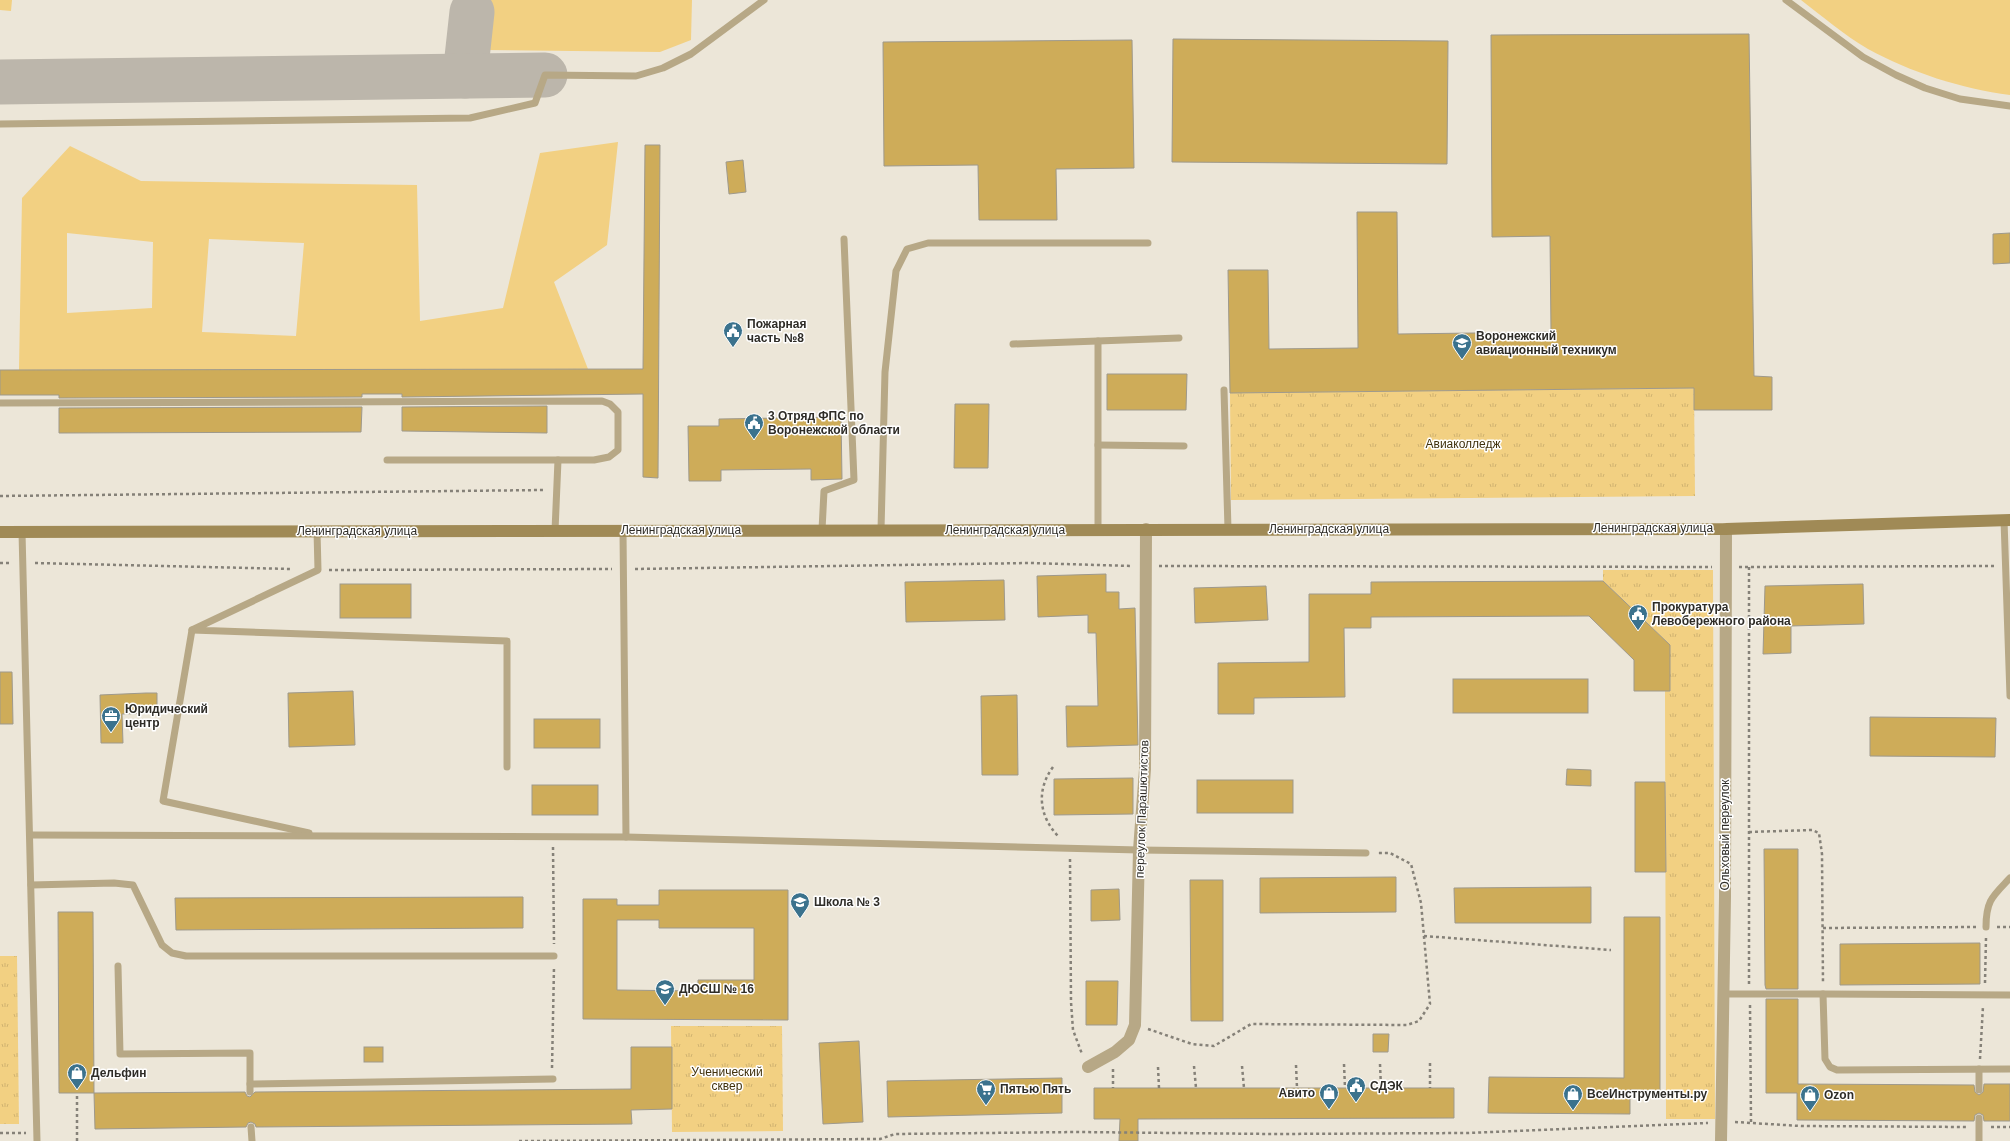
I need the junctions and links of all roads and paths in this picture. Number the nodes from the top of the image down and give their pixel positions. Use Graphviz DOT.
graph roads {
  1 [pos="764,0"];
  2 [pos="1786,0"];
  3 [pos="2010,106"];
  4 [pos="0,124"];
  5 [pos="844,239"];
  6 [pos="1148,243"];
  7 [pos="1179,338"];
  8 [pos="1098,341"];
  9 [pos="1013,344"];
  10 [pos="1224,390"];
  11 [pos="0,403"];
  12 [pos="1098,445"];
  13 [pos="1184,446"];
  14 [pos="386,460"];
  15 [pos="558,460"];
  16 [pos="557,490"];
  17 [pos="0,496"];
  18 [pos="2007,520"];
  19 [pos="1146,528"];
  20 [pos="1228,529"];
  21 [pos="1726,529"];
  22 [pos="624,530"];
  23 [pos="822,530"];
  24 [pos="881,530"];
  25 [pos="1098,530"];
  26 [pos="317,531"];
  27 [pos="555,531"];
  28 [pos="0,532"];
  29 [pos="22,532"];
  30 [pos="0,563"];
  31 [pos="23,563"];
  32 [pos="1145,566"];
  33 [pos="2004,566"];
  34 [pos="1726,567"];
  35 [pos="1749,567"];
  36 [pos="294,569"];
  37 [pos="624,569"];
  38 [pos="318,570"];
  39 [pos="192,630"];
  40 [pos="2010,696"];
  41 [pos="508,767"];
  42 [pos="1052,767"];
  43 [pos="1749,832"];
  44 [pos="30,835"];
  45 [pos="323,836"];
  46 [pos="626,837"];
  47 [pos="1070,848"];
  48 [pos="1139,850"];
  49 [pos="1366,853"];
  50 [pos="2010,878"];
  51 [pos="31,885"];
  52 [pos="1986,927"];
  53 [pos="2010,927"];
  54 [pos="1823,928"];
  55 [pos="1424,936"];
  56 [pos="1611,950"];
  57 [pos="554,956"];
  58 [pos="118,966"];
  59 [pos="1723,994"];
  60 [pos="1749,994"];
  61 [pos="1823,994"];
  62 [pos="1984,996"];
  63 [pos="2010,996"];
  64 [pos="1136,1025"];
  65 [pos="1430,1063"];
  66 [pos="1344,1064"];
  67 [pos="1380,1064"];
  68 [pos="1296,1065"];
  69 [pos="1194,1066"];
  70 [pos="1242,1066"];
  71 [pos="1088,1067"];
  72 [pos="1113,1067"];
  73 [pos="1158,1067"];
  74 [pos="2010,1069"];
  75 [pos="1979,1070"];
  76 [pos="554,1079"];
  77 [pos="250,1084"];
  78 [pos="1113,1088"];
  79 [pos="1159,1088"];
  80 [pos="1196,1088"];
  81 [pos="1244,1088"];
  82 [pos="1297,1088"];
  83 [pos="1345,1088"];
  84 [pos="1381,1088"];
  85 [pos="1430,1088"];
  86 [pos="1979,1090"];
  87 [pos="250,1092"];
  88 [pos="77,1093"];
  89 [pos="1979,1118"];
  90 [pos="1721,1122"];
  91 [pos="1751,1122"];
  92 [pos="251,1127"];
  93 [pos="1979,1127"];
  94 [pos="2010,1127"];
  95 [pos="0,1133"];
  96 [pos="36,1133"];
  97 [pos="37,1141"];
  98 [pos="77,1141"];
  99 [pos="252,1141"];
  100 [pos="519,1141"];
  101 [pos="1721,1141"];
  102 [pos="1979,1141"];
  1 -- 4 [label="lane"];
  2 -- 3 [label="lane"];
  5 -- 23 [label="lane"];
  6 -- 24 [label="lane"];
  7 -- 8 [label="lane"];
  8 -- 9 [label="lane"];
  8 -- 12 [label="lane"];
  10 -- 20 [label="lane"];
  11 -- 15 [label="lane"];
  12 -- 13 [label="lane"];
  12 -- 25 [label="lane"];
  14 -- 15 [label="lane"];
  15 -- 16 [label="lane"];
  16 -- 17 [label="path"];
  16 -- 27 [label="lane"];
  18 -- 21 [label="main road, Ленинградская улица"];
  18 -- 33 [label="lane"];
  19 -- 20 [label="main road, Ленинградская улица"];
  19 -- 25 [label="main road, Ленинградская улица"];
  19 -- 32 [label="street, переулок Парашютистов"];
  20 -- 21 [label="main road, Ленинградская улица"];
  21 -- 34 [label="street, Ольховый переулок"];
  22 -- 23 [label="main road, Ленинградская улица"];
  22 -- 27 [label="main road, Ленинградская улица"];
  22 -- 37 [label="lane"];
  23 -- 24 [label="main road, Ленинградская улица"];
  24 -- 25 [label="main road, Ленинградская улица"];
  26 -- 27 [label="main road, Ленинградская улица"];
  26 -- 29 [label="main road, Ленинградская улица"];
  26 -- 38 [label="lane"];
  28 -- 29 [label="main road, Ленинградская улица"];
  29 -- 31 [label="lane"];
  30 -- 31 [label="path"];
  31 -- 36 [label="path"];
  31 -- 44 [label="lane"];
  32 -- 34 [label="path"];
  32 -- 37 [label="path"];
  32 -- 48 [label="street, переулок Парашютистов"];
  33 -- 35 [label="path"];
  33 -- 40 [label="lane"];
  34 -- 35 [label="path"];
  34 -- 59 [label="street, Ольховый переулок"];
  35 -- 43 [label="path"];
  37 -- 38 [label="path"];
  37 -- 46 [label="lane"];
  38 -- 39 [label="lane"];
  39 -- 41 [label="lane"];
  39 -- 45 [label="lane"];
  42 -- 47 [label="path"];
  43 -- 54 [label="path"];
  43 -- 60 [label="path"];
  44 -- 45 [label="lane"];
  44 -- 51 [label="lane"];
  45 -- 46 [label="lane"];
  46 -- 47 [label="lane"];
  47 -- 48 [label="lane"];
  47 -- 71 [label="path"];
  48 -- 49 [label="lane"];
  48 -- 64 [label="street, переулок Парашютистов"];
  49 -- 55 [label="path"];
  50 -- 52 [label="lane"];
  51 -- 57 [label="lane"];
  51 -- 96 [label="lane"];
  52 -- 53 [label="path"];
  52 -- 54 [label="path"];
  52 -- 62 [label="path"];
  54 -- 61 [label="path"];
  55 -- 56 [label="path"];
  55 -- 64 [label="path"];
  58 -- 77 [label="lane"];
  59 -- 60 [label="lane"];
  59 -- 90 [label="street, Ольховый переулок"];
  60 -- 61 [label="lane"];
  60 -- 91 [label="path"];
  61 -- 62 [label="lane"];
  61 -- 75 [label="lane"];
  62 -- 63 [label="lane"];
  62 -- 75 [label="path"];
  64 -- 71 [label="street, переулок Парашютистов"];
  65 -- 85 [label="path"];
  66 -- 83 [label="path"];
  67 -- 84 [label="path"];
  68 -- 82 [label="path"];
  69 -- 80 [label="path"];
  70 -- 81 [label="path"];
  72 -- 78 [label="path"];
  73 -- 79 [label="path"];
  74 -- 75 [label="lane"];
  75 -- 86 [label="lane"];
  76 -- 77 [label="lane"];
  77 -- 87 [label="lane"];
  88 -- 98 [label="path"];
  89 -- 93 [label="lane"];
  90 -- 91 [label="path"];
  90 -- 100 [label="path"];
  90 -- 101 [label="street, Ольховый переулок"];
  91 -- 93 [label="path"];
  92 -- 99 [label="lane"];
  93 -- 94 [label="path"];
  93 -- 102 [label="lane"];
  95 -- 96 [label="path"];
  96 -- 97 [label="lane"];
}
